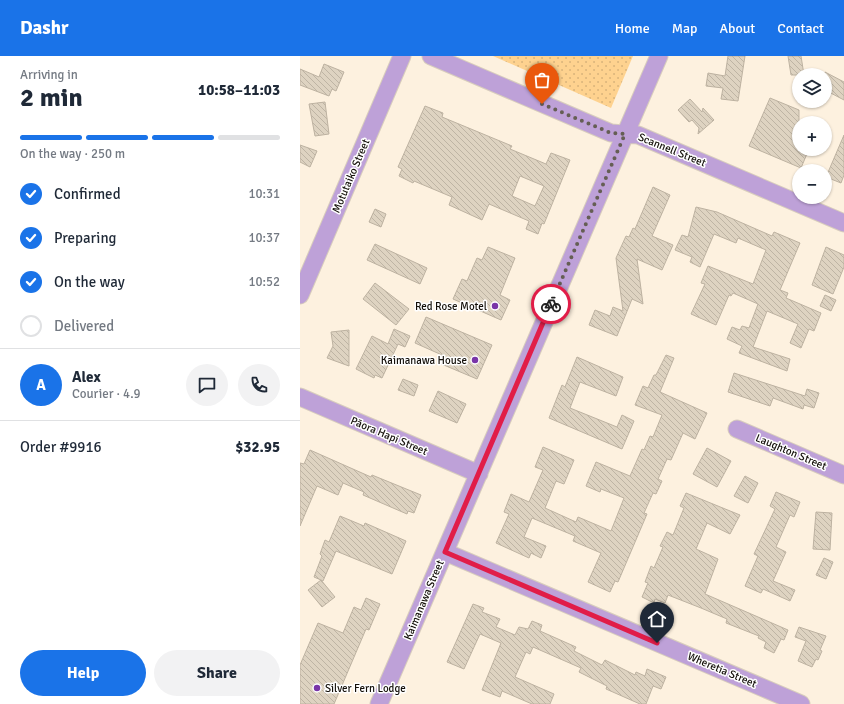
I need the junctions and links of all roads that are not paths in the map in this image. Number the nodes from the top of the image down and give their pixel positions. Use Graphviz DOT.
graph roads {
  1 [pos="402,56"];
  2 [pos="431,56"];
  3 [pos="659,56"];
  4 [pos="625,134"];
  5 [pos="844,223"];
  6 [pos="300,295"];
  7 [pos="300,397"];
  8 [pos="737,429"];
  9 [pos="479,474"];
  10 [pos="844,474"];
  11 [pos="445,552"];
  12 [pos="380,704"];
  13 [pos="801,704"];
  1 -- 6 [label="street, Motutaiko Street"];
  2 -- 4 [label="street, Scannell Street"];
  3 -- 4 [label="street, Kaimanawa Street"];
  4 -- 5 [label="street, Scannell Street"];
  4 -- 9 [label="street, Kaimanawa Street"];
  7 -- 9 [label="street, Pāora Hapi Street"];
  8 -- 10 [label="street, Laughton Street"];
  9 -- 11 [label="street, Kaimanawa Street"];
  11 -- 12 [label="street, Kaimanawa Street"];
  11 -- 13 [label="street, Wheretia Street"];
}
